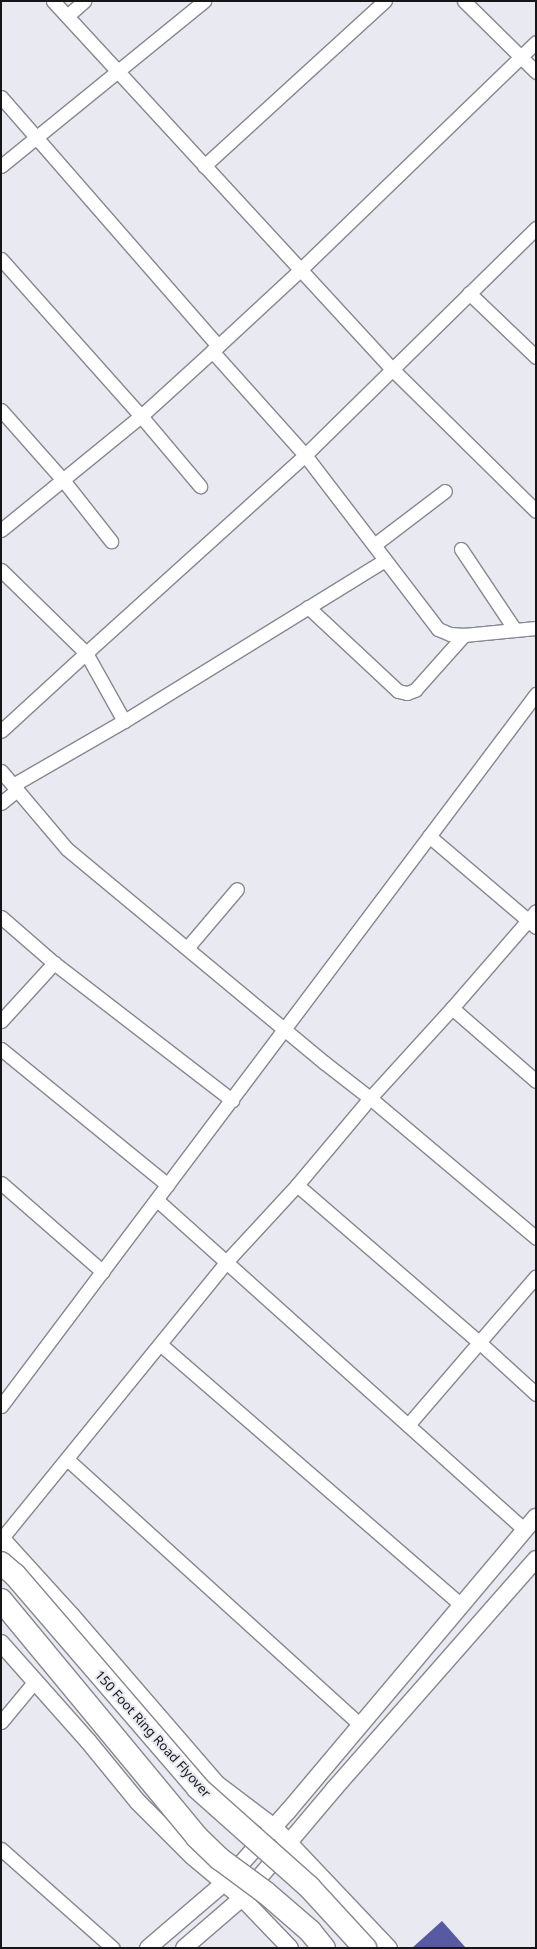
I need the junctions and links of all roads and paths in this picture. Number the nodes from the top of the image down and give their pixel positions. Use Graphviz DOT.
graph roads {
  1 [pos="53,1"];
  2 [pos="84,1"];
  3 [pos="204,1"];
  4 [pos="385,1"];
  5 [pos="464,1"];
  6 [pos="67,16"];
  7 [pos="536,42"];
  8 [pos="520,57"];
  9 [pos="118,72"];
  10 [pos="536,72"];
  11 [pos="1,97"];
  12 [pos="35,136"];
  13 [pos="1,166"];
  14 [pos="204,166"];
  15 [pos="536,228"];
  16 [pos="1,259"];
  17 [pos="300,270"];
  18 [pos="470,293"];
  19 [pos="215,348"];
  20 [pos="536,358"];
  21 [pos="392,369"];
  22 [pos="1,410"];
  23 [pos="140,416"];
  24 [pos="305,455"];
  25 [pos="63,480"];
  26 [pos="200,486"];
  27 [pos="445,491"];
  28 [pos="536,511"];
  29 [pos="1,530"];
  30 [pos="111,541"];
  31 [pos="374,545"];
  32 [pos="461,549"];
  33 [pos="385,560"];
  34 [pos="1,570"];
  35 [pos="308,607"];
  36 [pos="536,628"];
  37 [pos="515,630"];
  38 [pos="464,635"];
  39 [pos="86,653"];
  40 [pos="536,694"];
  41 [pos="124,721"];
  42 [pos="1,731"];
  43 [pos="1,771"];
  44 [pos="15,788"];
  45 [pos="1,803"];
  46 [pos="429,836"];
  47 [pos="237,889"];
  48 [pos="1,917"];
  49 [pos="534,920"];
  50 [pos="187,948"];
  51 [pos="54,963"];
  52 [pos="452,1008"];
  53 [pos="1,1021"];
  54 [pos="284,1029"];
  55 [pos="1,1049"];
  56 [pos="536,1081"];
  57 [pos="370,1098"];
  58 [pos="232,1100"];
  59 [pos="1,1183"];
  60 [pos="168,1185"];
  61 [pos="297,1185"];
  62 [pos="157,1200"];
  63 [pos="536,1238"];
  64 [pos="226,1262"];
  65 [pos="103,1272"];
  66 [pos="536,1276"];
  67 [pos="479,1342"];
  68 [pos="160,1344"];
  69 [pos="536,1394"];
  70 [pos="1,1406"];
  71 [pos="408,1425"];
  72 [pos="67,1459"];
  73 [pos="536,1517"];
  74 [pos="525,1530"];
  75 [pos="1,1538"];
  76 [pos="536,1559"];
  77 [pos="1,1563"];
  78 [pos="1,1600"];
  79 [pos="461,1605"];
  80 [pos="1,1643"];
  81 [pos="35,1681"];
  82 [pos="2,1718"];
  83 [pos="360,1725"];
  84 [pos="274,1827"];
  85 [pos="290,1842"];
  86 [pos="1,1849"];
  87 [pos="223,1884"];
  88 [pos="242,1898"];
  89 [pos="113,1948"];
  90 [pos="148,1948"];
  91 [pos="184,1948"];
  92 [pos="290,1948"];
  93 [pos="324,1948"];
  94 [pos="364,1948"];
  95 [pos="389,1948"];
  1 -- 6 [label="street"];
  2 -- 6 [label="street"];
  3 -- 9 [label="street"];
  4 -- 14 [label="street"];
  5 -- 8 [label="street"];
  6 -- 9 [label="street"];
  7 -- 8 [label="street"];
  8 -- 10 [label="street"];
  8 -- 17 [label="street"];
  9 -- 12 [label="street"];
  9 -- 14 [label="street"];
  11 -- 12 [label="street"];
  12 -- 13 [label="street"];
  12 -- 19 [label="street"];
  14 -- 17 [label="street"];
  15 -- 18 [label="street"];
  16 -- 23 [label="street"];
  17 -- 19 [label="street"];
  17 -- 21 [label="street"];
  18 -- 20 [label="street"];
  18 -- 21 [label="street"];
  19 -- 23 [label="street"];
  19 -- 24 [label="street"];
  21 -- 24 [label="street"];
  21 -- 28 [label="street"];
  22 -- 25 [label="street"];
  23 -- 25 [label="street"];
  23 -- 26 [label="street"];
  24 -- 31 [label="street"];
  24 -- 39 [label="street"];
  25 -- 29 [label="street"];
  25 -- 30 [label="street"];
  27 -- 31 [label="street"];
  31 -- 33 [label="street"];
  32 -- 37 [label="street"];
  33 -- 35 [label="street"];
  33 -- 38 [label="street"];
  34 -- 39 [label="street"];
  35 -- 38 [label="street"];
  35 -- 41 [label="street"];
  36 -- 37 [label="street"];
  37 -- 38 [label="street"];
  39 -- 41 [label="street"];
  39 -- 42 [label="street"];
  40 -- 46 [label="street"];
  41 -- 44 [label="street"];
  43 -- 44 [label="street"];
  44 -- 45 [label="street"];
  44 -- 50 [label="street"];
  46 -- 49 [label="street"];
  46 -- 54 [label="street"];
  47 -- 50 [label="street"];
  48 -- 51 [label="street"];
  49 -- 52 [label="street"];
  50 -- 54 [label="street"];
  51 -- 53 [label="street"];
  51 -- 58 [label="street"];
  52 -- 56 [label="street"];
  52 -- 57 [label="street"];
  54 -- 57 [label="street"];
  54 -- 58 [label="street"];
  55 -- 60 [label="street"];
  57 -- 61 [label="street"];
  57 -- 63 [label="street"];
  58 -- 60 [label="street"];
  59 -- 65 [label="street"];
  60 -- 62 [label="street"];
  61 -- 64 [label="street"];
  61 -- 67 [label="street"];
  62 -- 64 [label="street"];
  62 -- 65 [label="street"];
  64 -- 68 [label="street"];
  64 -- 71 [label="street"];
  65 -- 70 [label="street"];
  66 -- 67 [label="street"];
  67 -- 69 [label="street"];
  67 -- 71 [label="street"];
  68 -- 72 [label="street"];
  68 -- 79 [label="street"];
  71 -- 74 [label="street"];
  72 -- 75 [label="street"];
  72 -- 83 [label="street"];
  73 -- 74 [label="street"];
  74 -- 79 [label="street"];
  75 -- 84 [label="street"];
  76 -- 85 [label="street"];
  77 -- 94 [label="highway, 150 Foot Ring Road Flyover, bridge"];
  78 -- 93 [label="highway, bridge"];
  79 -- 83 [label="street"];
  80 -- 81 [label="street"];
  81 -- 82 [label="street"];
  81 -- 87 [label="street"];
  83 -- 84 [label="street"];
  84 -- 85 [label="street"];
  84 -- 87 [label="street"];
  85 -- 88 [label="street"];
  85 -- 95 [label="street"];
  86 -- 89 [label="street"];
  87 -- 88 [label="street"];
  87 -- 90 [label="street"];
  88 -- 91 [label="street"];
  88 -- 92 [label="street"];
}
